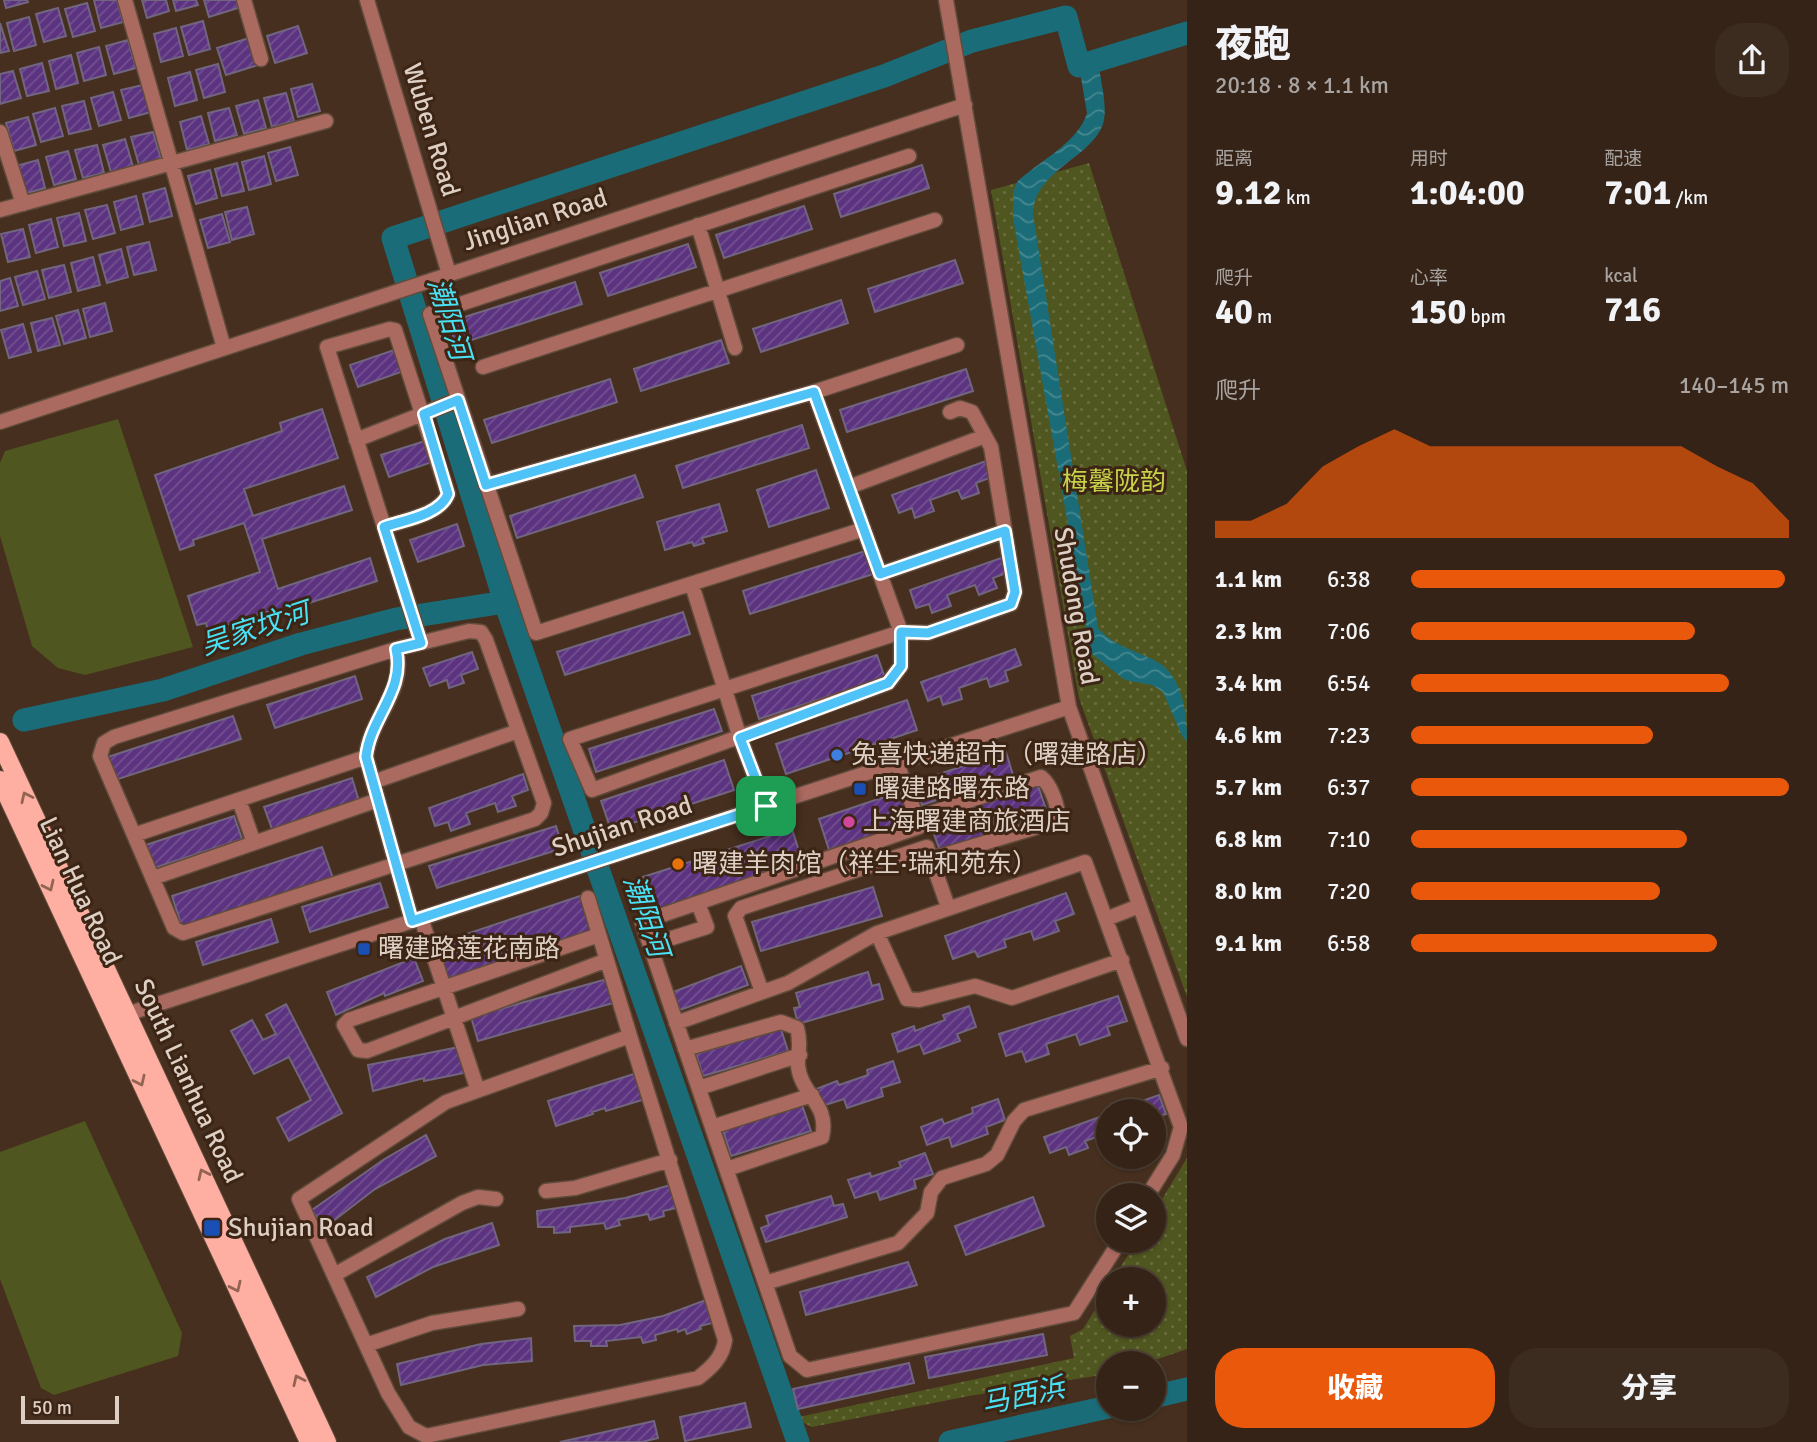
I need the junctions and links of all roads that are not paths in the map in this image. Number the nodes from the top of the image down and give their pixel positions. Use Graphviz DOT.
graph roads {
  1 [pos="125,0"];
  2 [pos="244,0"];
  3 [pos="367,0"];
  4 [pos="946,0"];
  5 [pos="261,59"];
  6 [pos="965,105"];
  7 [pos="326,121"];
  8 [pos="0,132"];
  9 [pos="909,156"];
  10 [pos="171,163"];
  11 [pos="23,204"];
  12 [pos="0,210"];
  13 [pos="935,220"];
  14 [pos="698,225"];
  15 [pos="449,274"];
  16 [pos="718,291"];
  17 [pos="957,345"];
  18 [pos="224,348"];
  19 [pos="735,348"];
  20 [pos="483,367"];
  21 [pos="814,392"];
  22 [pos="458,400"];
  23 [pos="950,412"];
  24 [pos="426,413"];
  25 [pos="0,422"];
  26 [pos="985,436"];
  27 [pos="356,440"];
  28 [pos="486,485"];
  29 [pos="849,487"];
  30 [pos="384,527"];
  31 [pos="864,529"];
  32 [pos="1005,531"];
  33 [pos="880,574"];
  34 [pos="692,585"];
  35 [pos="901,632"];
  36 [pos="421,643"];
  37 [pos="396,649"];
  38 [pos="725,689"];
  39 [pos="1069,707"];
  40 [pos="518,731"];
  41 [pos="740,738"];
  42 [pos="0,742"];
  43 [pos="366,757"];
  44 [pos="897,763"];
  45 [pos="0,780"];
  46 [pos="373,782"];
  47 [pos="239,800"];
  48 [pos="378,800"];
  49 [pos="766,806"];
  50 [pos="918,822"];
  51 [pos="134,835"];
  52 [pos="254,843"];
  53 [pos="929,853"];
  54 [pos="396,864"];
  55 [pos="153,878"];
  56 [pos="588,898"];
  57 [pos="698,903"];
  58 [pos="1139,906"];
  59 [pos="948,907"];
  60 [pos="1106,919"];
  61 [pos="417,920"];
  62 [pos="877,933"];
  63 [pos="599,935"];
  64 [pos="650,945"];
  65 [pos="607,960"];
  66 [pos="1122,960"];
  67 [pos="444,987"];
  68 [pos="762,992"];
  69 [pos="128,1014"];
  70 [pos="454,1018"];
  71 [pos="110,1020"];
  72 [pos="676,1023"];
  73 [pos="630,1036"];
  74 [pos="1187,1039"];
  75 [pos="685,1049"];
  76 [pos="800,1055"];
  77 [pos="1162,1068"];
  78 [pos="477,1088"];
  79 [pos="699,1088"];
  80 [pos="813,1096"];
  81 [pos="712,1127"];
  82 [pos="670,1160"];
  83 [pos="727,1169"];
  84 [pos="1156,1183"];
  85 [pos="546,1191"];
  86 [pos="496,1199"];
  87 [pos="1112,1253"];
  88 [pos="334,1275"];
  89 [pos="765,1283"];
  90 [pos="518,1309"];
  91 [pos="366,1345"];
  92 [pos="309,1442"];
  93 [pos="327,1442"];
  1 -- 10 [label="street"];
  2 -- 5 [label="street"];
  3 -- 15 [label="street, Wuben Road"];
  4 -- 6 [label="street, Shudong Road"];
  6 -- 15 [label="street, Jinglian Road"];
  6 -- 39 [label="street, Shudong Road"];
  7 -- 10 [label="street"];
  8 -- 11 [label="street"];
  9 -- 14 [label="street"];
  10 -- 11 [label="street"];
  10 -- 18 [label="street"];
  11 -- 12 [label="street"];
  13 -- 16 [label="street"];
  14 -- 16 [label="street"];
  14 -- 22 [label="street"];
  15 -- 18 [label="street, Jinglian Road"];
  16 -- 19 [label="street"];
  16 -- 20 [label="street"];
  17 -- 21 [label="street"];
  18 -- 25 [label="street, Jinglian Road"];
  21 -- 28 [label="street"];
  21 -- 29 [label="street"];
  22 -- 24 [label="street"];
  22 -- 28 [label="street"];
  23 -- 26 [label="street"];
  24 -- 27 [label="street"];
  24 -- 27 [label="street"];
  24 -- 30 [label="street"];
  26 -- 29 [label="street"];
  26 -- 32 [label="street"];
  27 -- 30 [label="street"];
  28 -- 34 [label="street"];
  29 -- 31 [label="street"];
  30 -- 36 [label="street"];
  31 -- 33 [label="street"];
  31 -- 34 [label="street"];
  32 -- 33 [label="street"];
  32 -- 35 [label="street"];
  33 -- 35 [label="street"];
  34 -- 38 [label="street"];
  35 -- 38 [label="street"];
  35 -- 41 [label="street"];
  36 -- 37 [label="street"];
  36 -- 40 [label="street"];
  37 -- 43 [label="street"];
  37 -- 51 [label="street"];
  38 -- 41 [label="street"];
  38 -- 41 [label="street"];
  39 -- 44 [label="street, Shujian Road"];
  39 -- 58 [label="street, Shudong Road"];
  40 -- 46 [label="street"];
  40 -- 54 [label="street"];
  41 -- 49 [label="street"];
  69 -- 42 [label="main road, South Lianhua Road, one-way"];
  43 -- 46 [label="street"];
  43 -- 47 [label="street"];
  44 -- 49 [label="street, Shujian Road"];
  44 -- 50 [label="street"];
  45 -- 71 [label="main road, Lian Hua Road, one-way"];
  46 -- 48 [label="street"];
  47 -- 51 [label="street"];
  47 -- 52 [label="street"];
  48 -- 52 [label="street"];
  48 -- 54 [label="street"];
  49 -- 61 [label="street, Shujian Road"];
  50 -- 53 [label="street"];
  50 -- 53 [label="street"];
  50 -- 57 [label="street"];
  51 -- 55 [label="street"];
  52 -- 55 [label="street"];
  53 -- 59 [label="street"];
  53 -- 68 [label="street"];
  54 -- 55 [label="street"];
  54 -- 61 [label="street"];
  56 -- 63 [label="street"];
  57 -- 64 [label="street"];
  57 -- 64 [label="street"];
  58 -- 60 [label="street"];
  58 -- 74 [label="street, Shudong Road"];
  59 -- 60 [label="street"];
  59 -- 62 [label="street"];
  60 -- 66 [label="street"];
  61 -- 67 [label="street"];
  61 -- 69 [label="street, Shujian Road"];
  62 -- 66 [label="street"];
  62 -- 68 [label="street"];
  63 -- 65 [label="street"];
  63 -- 67 [label="street"];
  64 -- 72 [label="street"];
  65 -- 70 [label="street"];
  65 -- 73 [label="street"];
  66 -- 77 [label="street"];
  67 -- 70 [label="street"];
  67 -- 70 [label="street"];
  68 -- 72 [label="street"];
  69 -- 71 [label="street, Shujian Road"];
  93 -- 69 [label="main road, South Lianhua Road, one-way"];
  70 -- 78 [label="street"];
  71 -- 92 [label="main road, Lian Hua Road, one-way"];
  72 -- 75 [label="street"];
  73 -- 78 [label="street"];
  73 -- 82 [label="street"];
  75 -- 76 [label="street"];
  75 -- 79 [label="street"];
  76 -- 79 [label="street"];
  76 -- 80 [label="street"];
  77 -- 84 [label="street"];
  77 -- 89 [label="street"];
  78 -- 88 [label="street"];
  79 -- 81 [label="street"];
  80 -- 81 [label="street"];
  80 -- 83 [label="street"];
  81 -- 83 [label="street"];
  82 -- 85 [label="street"];
  82 -- 91 [label="street"];
  83 -- 89 [label="street"];
  86 -- 88 [label="street"];
  87 -- 89 [label="street"];
  88 -- 91 [label="street"];
  90 -- 91 [label="street"];
}
